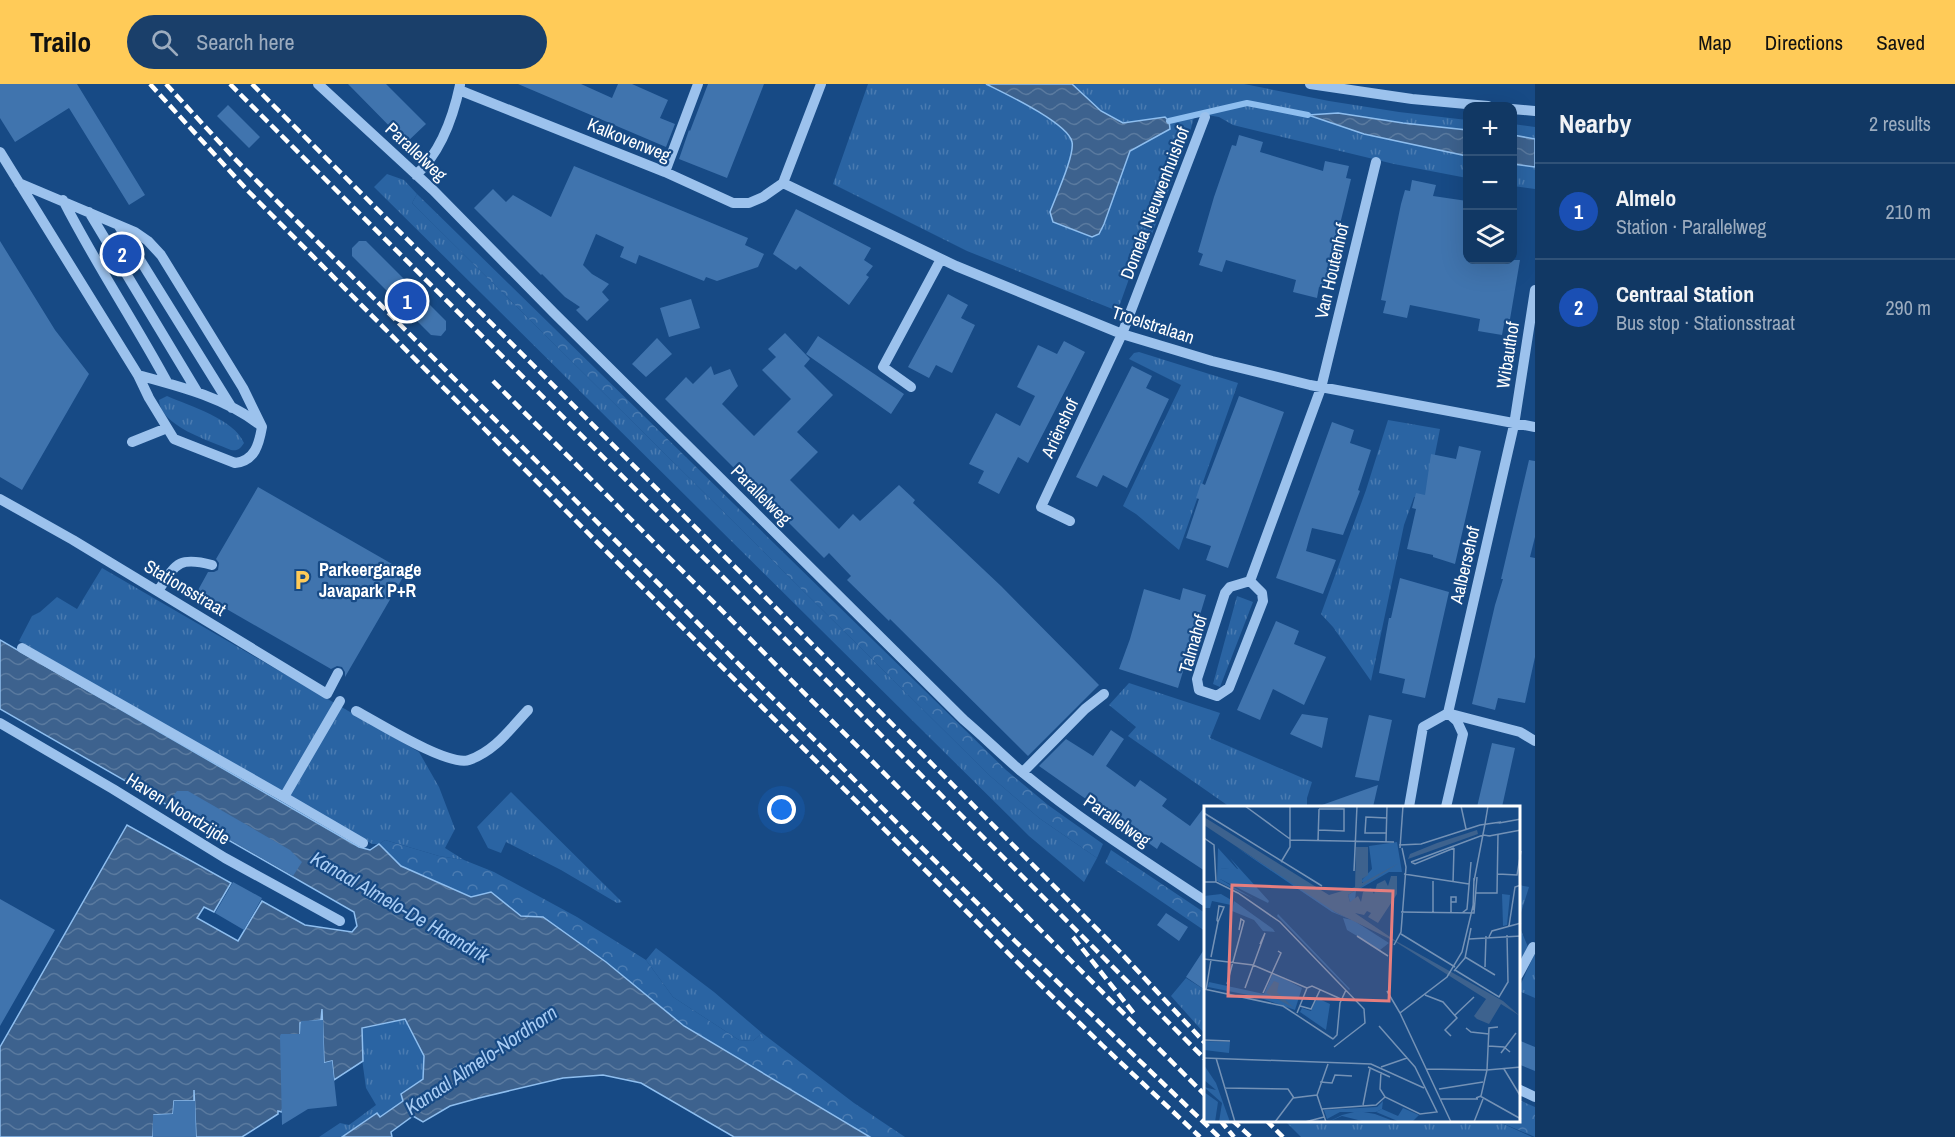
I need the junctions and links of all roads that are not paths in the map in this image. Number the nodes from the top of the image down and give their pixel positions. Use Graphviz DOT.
graph roads {
  1 [pos="318,84"];
  2 [pos="698,84"];
  3 [pos="821,84"];
  4 [pos="1310,84"];
  5 [pos="460,87"];
  6 [pos="1463,104"];
  7 [pos="1517,109"];
  8 [pos="1535,111"];
  9 [pos="1205,117"];
  10 [pos="0,152"];
  11 [pos="1376,162"];
  12 [pos="665,172"];
  13 [pos="416,175"];
  14 [pos="19,183"];
  15 [pos="783,183"];
  16 [pos="63,200"];
  17 [pos="89,212"];
  18 [pos="119,225"];
  19 [pos="941,259"];
  20 [pos="1535,290"];
  21 [pos="1122,334"];
  22 [pos="138,375"];
  23 [pos="167,382"];
  24 [pos="911,387"];
  25 [pos="1322,387"];
  26 [pos="198,393"];
  27 [pos="232,408"];
  28 [pos="1514,425"];
  29 [pos="262,427"];
  30 [pos="167,428"];
  31 [pos="1535,428"];
  32 [pos="132,442"];
  33 [pos="0,499"];
  34 [pos="1070,521"];
  35 [pos="212,565"];
  36 [pos="1250,581"];
  37 [pos="158,591"];
  38 [pos="22,648"];
  39 [pos="338,673"];
  40 [pos="1104,694"];
  41 [pos="340,701"];
  42 [pos="528,710"];
  43 [pos="356,711"];
  44 [pos="1448,713"];
  45 [pos="0,723"];
  46 [pos="1535,741"];
  47 [pos="1023,772"];
  48 [pos="284,797"];
  49 [pos="1409,806"];
  50 [pos="1446,806"];
  51 [pos="363,843"];
  52 [pos="1204,900"];
  53 [pos="340,921"];
  54 [pos="1533,947"];
  55 [pos="1520,971"];
  56 [pos="1520,1090"];
  57 [pos="1535,1097"];
  1 -- 13 [label="street, Parallelweg"];
  2 -- 12 [label="street"];
  3 -- 15 [label="street"];
  4 -- 6 [label="street"];
  5 -- 12 [label="street, Kalkovenweg"];
  5 -- 13 [label="street"];
  7 -- 8 [label="street"];
  9 -- 21 [label="street, Domela Nieuwenhuishof"];
  10 -- 14 [label="street"];
  11 -- 25 [label="street, Van Houtenhof"];
  12 -- 15 [label="street, Kalkovenweg"];
  13 -- 47 [label="street, Parallelweg"];
  14 -- 16 [label="street"];
  14 -- 22 [label="street"];
  15 -- 19 [label="street, Troelstralaan"];
  16 -- 17 [label="street"];
  16 -- 23 [label="street"];
  17 -- 18 [label="street"];
  17 -- 26 [label="street"];
  18 -- 27 [label="street"];
  18 -- 29 [label="street"];
  19 -- 21 [label="street, Troelstralaan"];
  19 -- 24 [label="street"];
  20 -- 28 [label="street, Wibauthof"];
  21 -- 25 [label="street, Troelstralaan"];
  21 -- 34 [label="street, Ariënshof"];
  22 -- 23 [label="street"];
  22 -- 30 [label="street"];
  23 -- 26 [label="street"];
  25 -- 28 [label="street, Troelstralaan"];
  25 -- 36 [label="street"];
  26 -- 27 [label="street"];
  27 -- 29 [label="street"];
  28 -- 31 [label="street, Troelstralaan"];
  28 -- 44 [label="street, Aalbersehof"];
  29 -- 30 [label="street"];
  30 -- 32 [label="street"];
  33 -- 37 [label="street, Stationsstraat"];
  35 -- 37 [label="street"];
  36 -- 36 [label="street, Talmahof"];
  37 -- 39 [label="street, Stationsstraat"];
  38 -- 48 [label="street"];
  40 -- 47 [label="street"];
  41 -- 48 [label="street"];
  42 -- 43 [label="street"];
  44 -- 46 [label="street"];
  44 -- 49 [label="street"];
  44 -- 50 [label="street"];
  45 -- 53 [label="street, Haven Noordzijde"];
  47 -- 52 [label="street, Parallelweg"];
  48 -- 51 [label="street"];
  54 -- 55 [label="street"];
  56 -- 57 [label="street"];
}
